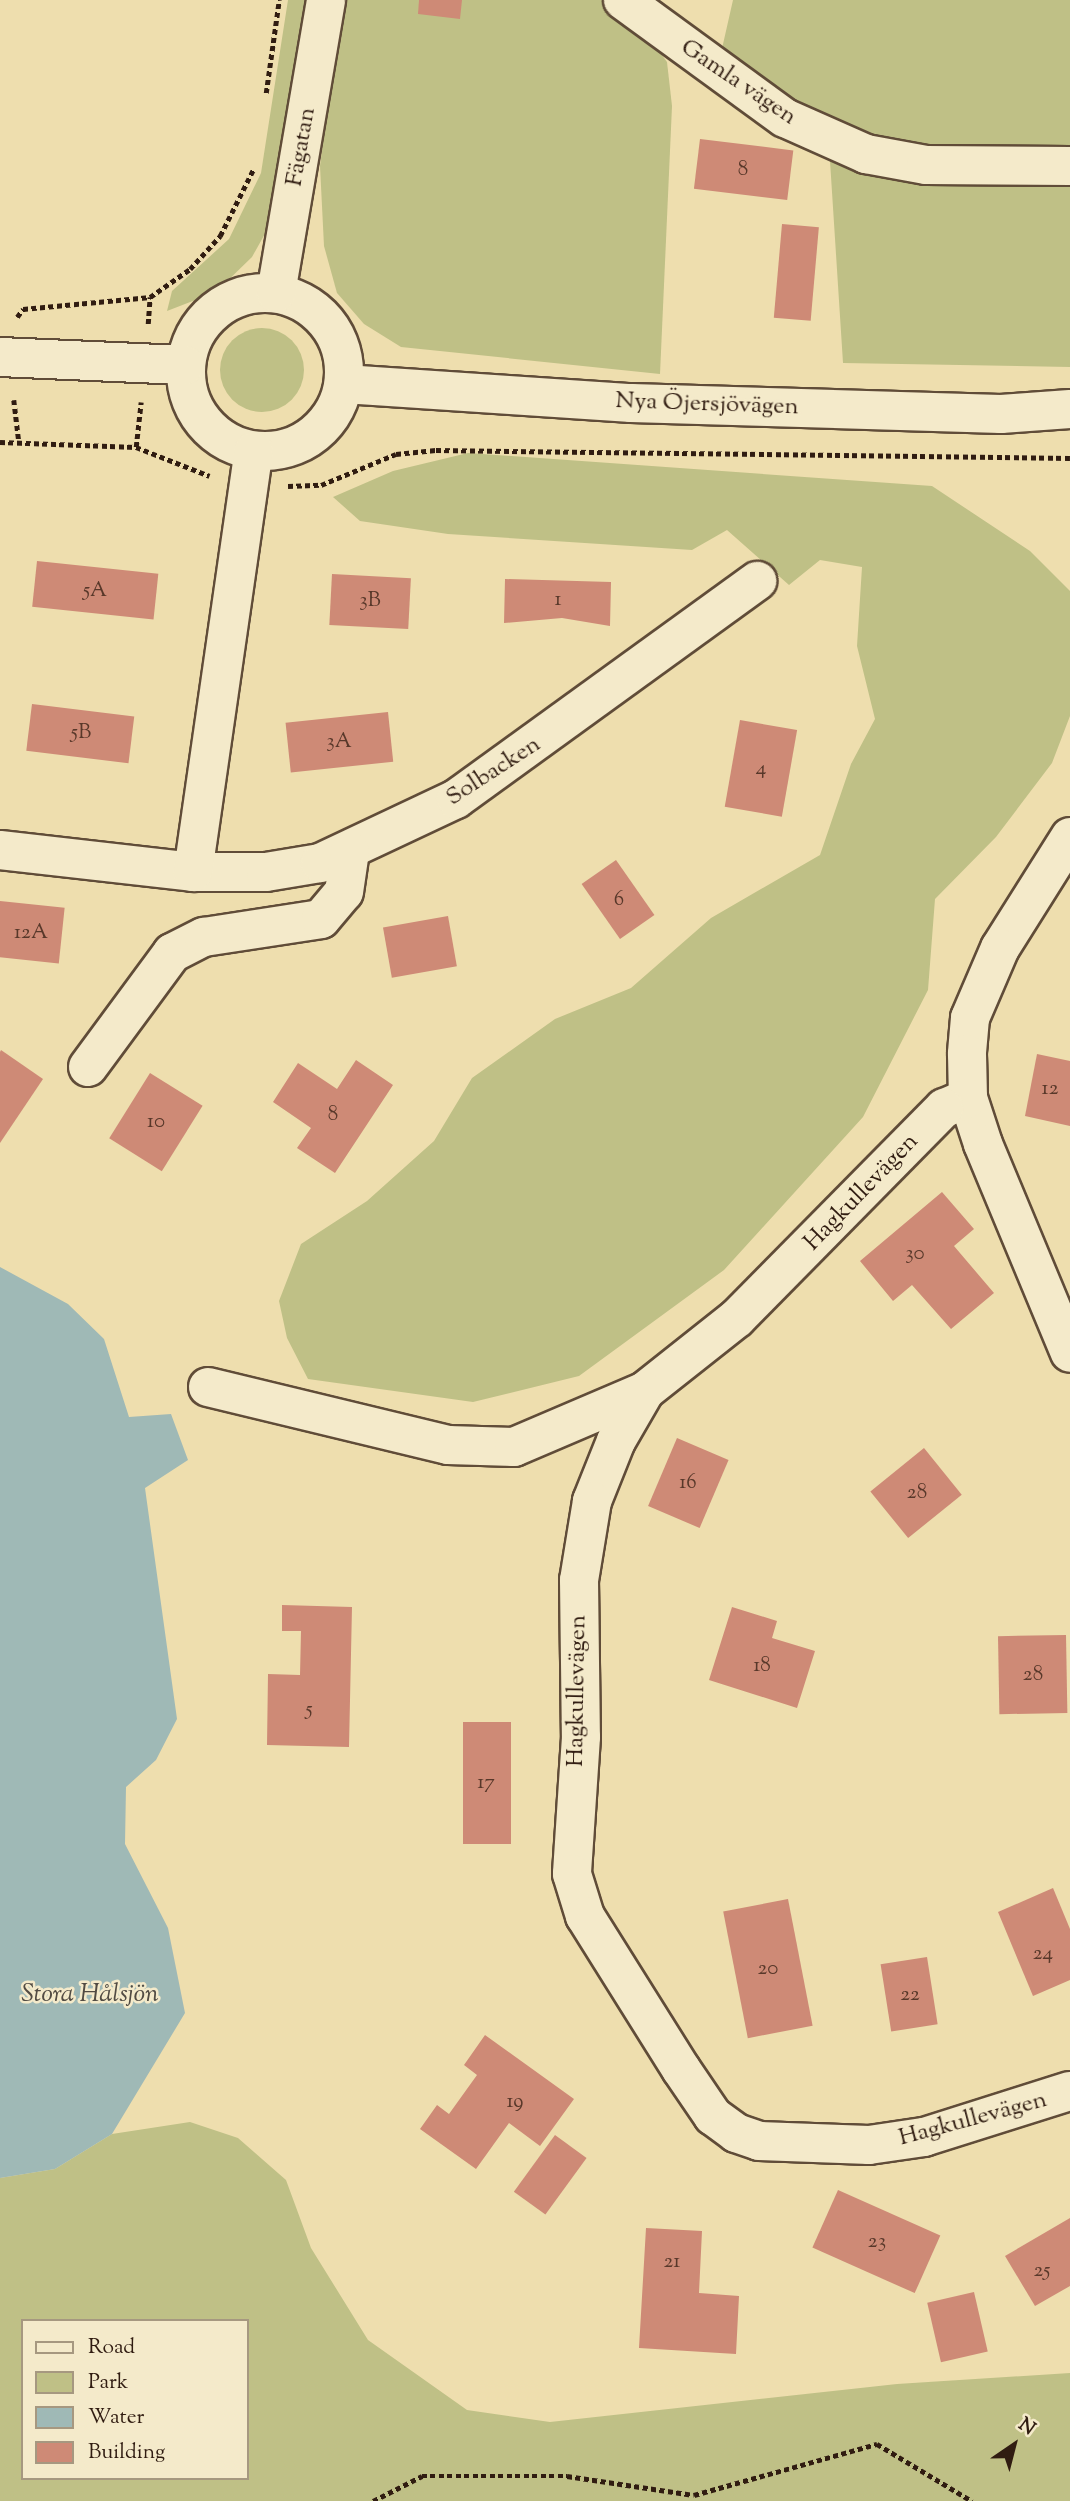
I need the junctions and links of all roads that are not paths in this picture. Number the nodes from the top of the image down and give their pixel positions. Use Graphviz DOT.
graph roads {
  1 [pos="326,0"];
  2 [pos="624,0"];
  3 [pos="1070,166"];
  4 [pos="276,293"];
  5 [pos="0,356"];
  6 [pos="185,365"];
  7 [pos="344,384"];
  8 [pos="1070,409"];
  9 [pos="251,467"];
  10 [pos="757,581"];
  11 [pos="1070,836"];
  12 [pos="0,850"];
  13 [pos="350,851"];
  14 [pos="193,872"];
  15 [pos="88,1067"];
  16 [pos="968,1098"];
  17 [pos="1070,1353"];
  18 [pos="208,1387"];
  19 [pos="645,1391"];
  20 [pos="1070,2091"];
  1 -- 4 [label="street, Fägatan"];
  2 -- 3 [label="street, Gamla vägen"];
  4 -- 6 [label="street"];
  4 -- 7 [label="street"];
  5 -- 6 [label="street"];
  6 -- 9 [label="street"];
  7 -- 8 [label="street, Nya Öjersjövägen"];
  7 -- 9 [label="street"];
  9 -- 14 [label="street"];
  10 -- 13 [label="street, Solbacken"];
  11 -- 16 [label="street"];
  12 -- 14 [label="street, Solbacken"];
  13 -- 14 [label="street, Solbacken"];
  13 -- 15 [label="street"];
  16 -- 17 [label="street"];
  16 -- 19 [label="street, Hagkullevägen"];
  18 -- 19 [label="street"];
  19 -- 20 [label="street, Hagkullevägen"];
}
